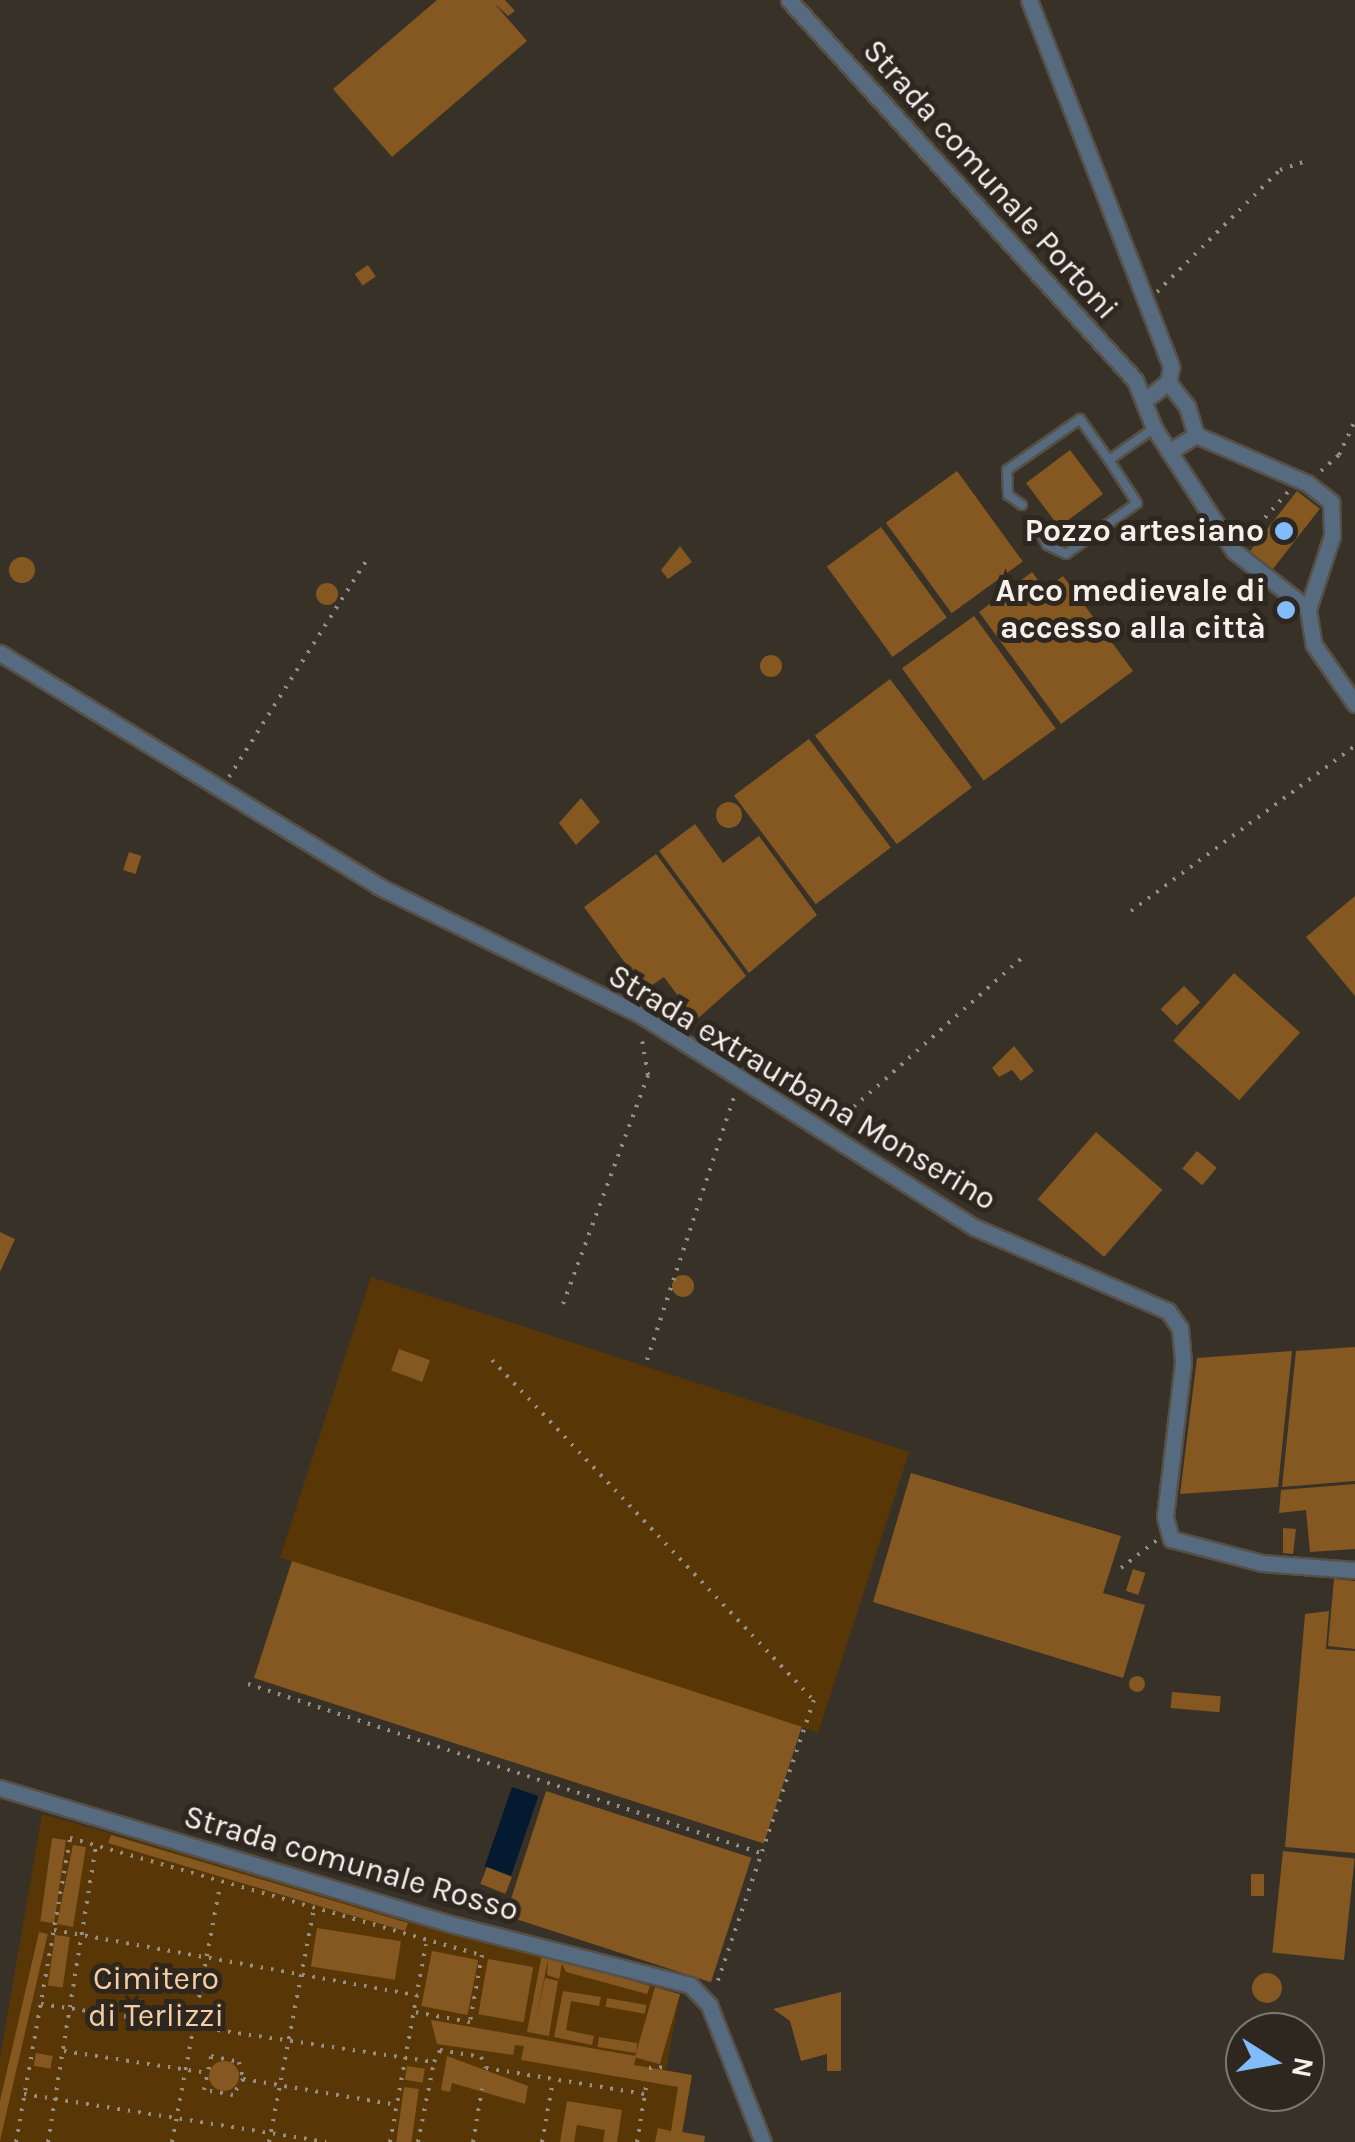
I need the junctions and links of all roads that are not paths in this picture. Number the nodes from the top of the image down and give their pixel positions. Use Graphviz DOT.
graph roads {
  1 [pos="789,0"];
  2 [pos="1029,0"];
  3 [pos="1168,382"];
  4 [pos="1145,400"];
  5 [pos="1154,428"];
  6 [pos="1196,434"];
  7 [pos="1170,451"];
  8 [pos="1109,460"];
  9 [pos="1022,505"];
  10 [pos="1038,528"];
  11 [pos="1308,609"];
  12 [pos="0,654"];
  13 [pos="1355,704"];
  14 [pos="1355,1570"];
  15 [pos="0,1788"];
  16 [pos="764,2142"];
  1 -- 4 [label="street, Strada comunale Portoni"];
  2 -- 3 [label="street"];
  3 -- 4 [label="street"];
  3 -- 6 [label="street"];
  4 -- 5 [label="street"];
  5 -- 7 [label="street"];
  5 -- 8 [label="lane"];
  6 -- 7 [label="street"];
  6 -- 11 [label="street"];
  7 -- 11 [label="street"];
  8 -- 9 [label="lane"];
  8 -- 10 [label="lane"];
  11 -- 13 [label="street"];
  12 -- 14 [label="street, Strada extraurbana Monserino"];
  15 -- 16 [label="street, Strada comunale Rosso"];
}
